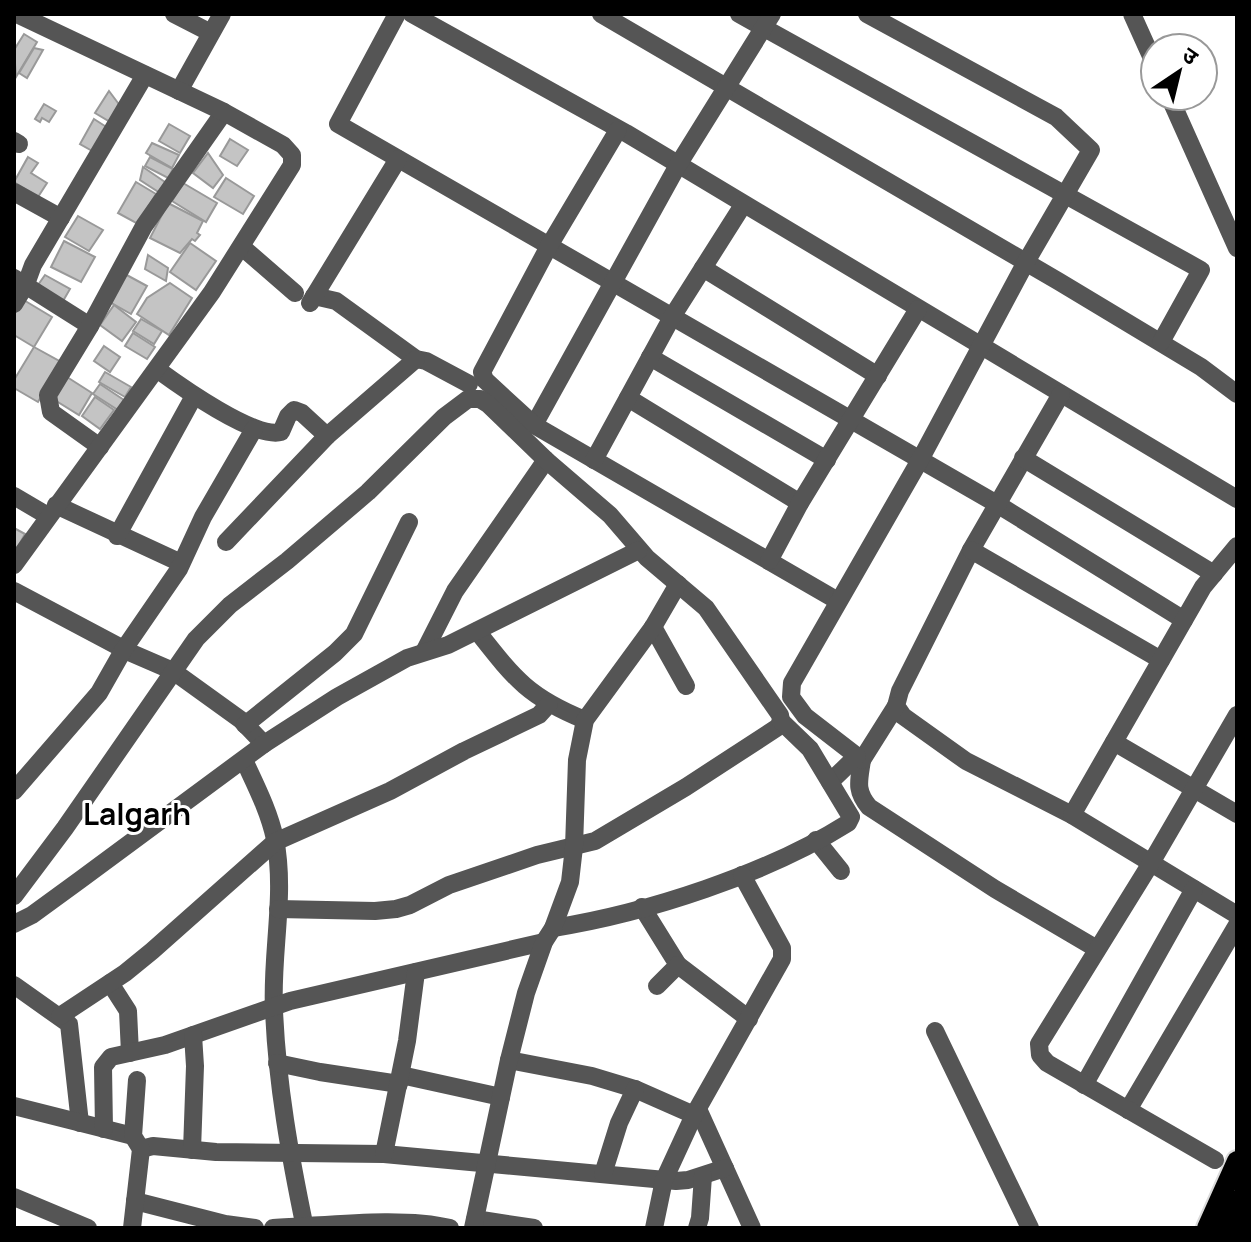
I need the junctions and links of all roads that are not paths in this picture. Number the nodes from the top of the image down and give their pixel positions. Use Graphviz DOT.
graph roads {
  1 [pos="17,14"];
  2 [pos="222,14"];
  3 [pos="397,14"];
  4 [pos="412,14"];
  5 [pos="601,14"];
  6 [pos="739,14"];
  7 [pos="867,14"];
  8 [pos="187,17"];
  9 [pos="768,21"];
  10 [pos="211,33"];
  11 [pos="145,75"];
  12 [pos="728,87"];
  13 [pos="179,91"];
  14 [pos="224,112"];
  15 [pos="1176,112"];
  16 [pos="618,130"];
  17 [pos="398,159"];
  18 [pos="678,165"];
  19 [pos="14,192"];
  20 [pos="1065,194"];
  21 [pos="743,205"];
  22 [pos="61,218"];
  23 [pos="549,246"];
  24 [pos="242,247"];
  25 [pos="1237,248"];
  26 [pos="1026,262"];
  27 [pos="703,268"];
  28 [pos="20,281"];
  29 [pos="613,283"];
  30 [pos="306,298"];
  31 [pos="14,304"];
  32 [pos="918,309"];
  33 [pos="672,317"];
  34 [pos="90,326"];
  35 [pos="1161,342"];
  36 [pos="982,347"];
  37 [pos="650,357"];
  38 [pos="416,359"];
  39 [pos="158,370"];
  40 [pos="878,376"];
  41 [pos="469,384"];
  42 [pos="1061,394"];
  43 [pos="1237,394"];
  44 [pos="194,396"];
  45 [pos="628,398"];
  46 [pos="852,420"];
  47 [pos="534,425"];
  48 [pos="254,429"];
  49 [pos="327,436"];
  50 [pos="100,447"];
  51 [pos="1023,458"];
  52 [pos="546,460"];
  53 [pos="594,460"];
  54 [pos="827,460"];
  55 [pos="920,460"];
  56 [pos="14,496"];
  57 [pos="1237,499"];
  58 [pos="800,503"];
  59 [pos="997,504"];
  60 [pos="52,511"];
  61 [pos="409,522"];
  62 [pos="117,536"];
  63 [pos="226,542"];
  64 [pos="1237,546"];
  65 [pos="639,550"];
  66 [pos="971,550"];
  67 [pos="769,561"];
  68 [pos="181,563"];
  69 [pos="14,565"];
  70 [pos="1214,574"];
  71 [pos="678,584"];
  72 [pos="14,591"];
  73 [pos="838,601"];
  74 [pos="1184,620"];
  75 [pos="653,627"];
  76 [pos="477,631"];
  77 [pos="124,649"];
  78 [pos="425,650"];
  79 [pos="1161,660"];
  80 [pos="173,671"];
  81 [pos="292,686"];
  82 [pos="686,686"];
  83 [pos="549,704"];
  84 [pos="896,706"];
  85 [pos="312,714"];
  86 [pos="785,714"];
  87 [pos="1237,715"];
  88 [pos="585,720"];
  89 [pos="245,725"];
  90 [pos="1114,742"];
  91 [pos="264,744"];
  92 [pos="860,758"];
  93 [pos="244,760"];
  94 [pos="830,782"];
  95 [pos="1195,789"];
  96 [pos="14,791"];
  97 [pos="1237,814"];
  98 [pos="1072,815"];
  99 [pos="869,818"];
  100 [pos="848,823"];
  101 [pos="816,840"];
  102 [pos="275,842"];
  103 [pos="574,847"];
  104 [pos="1151,863"];
  105 [pos="841,871"];
  106 [pos="742,875"];
  107 [pos="1194,889"];
  108 [pos="14,896"];
  109 [pos="642,907"];
  110 [pos="278,909"];
  111 [pos="1237,915"];
  112 [pos="14,924"];
  113 [pos="1237,925"];
  114 [pos="548,935"];
  115 [pos="1097,949"];
  116 [pos="678,965"];
  117 [pos="416,972"];
  118 [pos="110,983"];
  119 [pos="14,985"];
  120 [pos="657,986"];
  121 [pos="274,1007"];
  122 [pos="60,1016"];
  123 [pos="749,1019"];
  124 [pos="935,1031"];
  125 [pos="193,1035"];
  126 [pos="130,1053"];
  127 [pos="509,1060"];
  128 [pos="277,1063"];
  129 [pos="400,1079"];
  130 [pos="137,1080"];
  131 [pos="1084,1085"];
  132 [pos="635,1089"];
  133 [pos="501,1097"];
  134 [pos="14,1106"];
  135 [pos="1128,1110"];
  136 [pos="696,1112"];
  137 [pos="80,1123"];
  138 [pos="104,1129"];
  139 [pos="137,1142"];
  140 [pos="192,1150"];
  141 [pos="291,1154"];
  142 [pos="384,1154"];
  143 [pos="1215,1160"];
  144 [pos="1237,1161"];
  145 [pos="488,1162"];
  146 [pos="725,1168"];
  147 [pos="603,1174"];
  148 [pos="703,1176"];
  149 [pos="664,1180"];
  150 [pos="14,1197"];
  151 [pos="1237,1200"];
  152 [pos="135,1201"];
  153 [pos="474,1223"];
  154 [pos="403,1226"];
  155 [pos="233,1227"];
  156 [pos="305,1227"];
  157 [pos="88,1228"];
  158 [pos="132,1228"];
  159 [pos="255,1228"];
  160 [pos="273,1228"];
  161 [pos="450,1228"];
  162 [pos="534,1228"];
  163 [pos="654,1228"];
  164 [pos="697,1228"];
  165 [pos="752,1228"];
  166 [pos="1030,1228"];
  167 [pos="1207,1228"];
  168 [pos="1225,1228"];
  1 -- 11 [label="street"];
  2 -- 10 [label="street"];
  3 -- 17 [label="street"];
  4 -- 16 [label="street"];
  5 -- 12 [label="street"];
  6 -- 9 [label="street"];
  7 -- 20 [label="street"];
  8 -- 10 [label="street"];
  9 -- 12 [label="street"];
  9 -- 20 [label="street"];
  10 -- 13 [label="street"];
  11 -- 13 [label="street"];
  11 -- 22 [label="street"];
  12 -- 18 [label="street"];
  12 -- 26 [label="street"];
  13 -- 14 [label="street"];
  14 -- 24 [label="street"];
  14 -- 34 [label="street"];
  15 -- 25 [label="street"];
  16 -- 18 [label="street"];
  16 -- 23 [label="street"];
  17 -- 23 [label="street"];
  17 -- 30 [label="street"];
  18 -- 21 [label="street"];
  18 -- 29 [label="street"];
  19 -- 22 [label="street"];
  20 -- 26 [label="street"];
  20 -- 35 [label="street"];
  21 -- 27 [label="street"];
  21 -- 32 [label="street"];
  22 -- 28 [label="street"];
  23 -- 29 [label="street"];
  23 -- 47 [label="street"];
  24 -- 30 [label="street"];
  24 -- 39 [label="street"];
  26 -- 35 [label="street"];
  26 -- 36 [label="street"];
  27 -- 33 [label="street"];
  27 -- 40 [label="street"];
  28 -- 31 [label="street"];
  28 -- 34 [label="street"];
  29 -- 33 [label="street"];
  29 -- 47 [label="street"];
  30 -- 38 [label="street"];
  32 -- 36 [label="street"];
  32 -- 40 [label="street"];
  33 -- 37 [label="street"];
  33 -- 46 [label="street"];
  34 -- 50 [label="street"];
  35 -- 43 [label="street"];
  36 -- 42 [label="street"];
  36 -- 55 [label="street"];
  37 -- 45 [label="street"];
  37 -- 54 [label="street"];
  38 -- 41 [label="street"];
  38 -- 49 [label="street"];
  39 -- 44 [label="street"];
  39 -- 50 [label="street"];
  40 -- 46 [label="street"];
  42 -- 51 [label="street"];
  42 -- 57 [label="street"];
  44 -- 48 [label="street"];
  44 -- 62 [label="street"];
  45 -- 53 [label="street"];
  45 -- 58 [label="street"];
  46 -- 54 [label="street"];
  46 -- 55 [label="street"];
  47 -- 53 [label="street"];
  48 -- 49 [label="street"];
  48 -- 68 [label="street"];
  49 -- 63 [label="street"];
  50 -- 60 [label="street"];
  51 -- 59 [label="street"];
  51 -- 70 [label="street"];
  52 -- 65 [label="street"];
  52 -- 78 [label="street"];
  52 -- 80 [label="street"];
  53 -- 67 [label="street"];
  54 -- 58 [label="street"];
  55 -- 59 [label="street"];
  55 -- 73 [label="street"];
  56 -- 60 [label="street"];
  58 -- 67 [label="street"];
  59 -- 66 [label="street"];
  59 -- 74 [label="street"];
  60 -- 62 [label="street"];
  60 -- 69 [label="street"];
  61 -- 81 [label="street"];
  62 -- 68 [label="street"];
  64 -- 70 [label="street"];
  65 -- 71 [label="street"];
  65 -- 76 [label="street"];
  66 -- 79 [label="street"];
  66 -- 84 [label="street"];
  67 -- 73 [label="street"];
  68 -- 77 [label="street"];
  70 -- 74 [label="street"];
  71 -- 75 [label="street"];
  71 -- 86 [label="street"];
  72 -- 77 [label="street"];
  73 -- 86 [label="street"];
  74 -- 79 [label="street"];
  75 -- 82 [label="street"];
  75 -- 88 [label="street"];
  76 -- 78 [label="street"];
  76 -- 83 [label="street"];
  77 -- 80 [label="street"];
  77 -- 96 [label="street"];
  78 -- 85 [label="street"];
  79 -- 90 [label="street"];
  80 -- 89 [label="street"];
  80 -- 108 [label="street"];
  81 -- 85 [label="street"];
  81 -- 89 [label="street"];
  83 -- 88 [label="street"];
  83 -- 102 [label="street"];
  84 -- 92 [label="street"];
  84 -- 98 [label="street"];
  85 -- 91 [label="street"];
  86 -- 92 [label="street"];
  86 -- 94 [label="street"];
  86 -- 103 [label="street"];
  87 -- 95 [label="street"];
  88 -- 103 [label="street"];
  89 -- 91 [label="street"];
  90 -- 95 [label="street"];
  90 -- 98 [label="street"];
  91 -- 93 [label="street"];
  92 -- 94 [label="street"];
  92 -- 115 [label="street"];
  93 -- 102 [label="street"];
  93 -- 112 [label="street"];
  94 -- 100 [label="street"];
  95 -- 97 [label="street"];
  95 -- 104 [label="street"];
  98 -- 104 [label="street"];
  99 -- 100 [label="street"];
  100 -- 101 [label="street"];
  101 -- 105 [label="street"];
  101 -- 106 [label="street"];
  102 -- 110 [label="street"];
  102 -- 118 [label="street"];
  103 -- 110 [label="street"];
  103 -- 114 [label="street"];
  104 -- 107 [label="street"];
  104 -- 115 [label="street"];
  106 -- 109 [label="street"];
  106 -- 123 [label="street"];
  107 -- 111 [label="street"];
  107 -- 131 [label="street"];
  109 -- 114 [label="street"];
  109 -- 116 [label="street"];
  110 -- 121 [label="street"];
  113 -- 135 [label="street"];
  114 -- 117 [label="street"];
  114 -- 127 [label="street"];
  115 -- 131 [label="street"];
  116 -- 120 [label="street"];
  116 -- 123 [label="street"];
  117 -- 121 [label="street"];
  117 -- 129 [label="street"];
  118 -- 122 [label="street"];
  118 -- 126 [label="street"];
  119 -- 122 [label="street"];
  121 -- 125 [label="street"];
  121 -- 128 [label="street"];
  122 -- 137 [label="street"];
  123 -- 136 [label="street"];
  124 -- 166 [label="street"];
  125 -- 126 [label="street"];
  125 -- 140 [label="street"];
  126 -- 138 [label="street"];
  127 -- 132 [label="street"];
  127 -- 133 [label="street"];
  128 -- 129 [label="street"];
  128 -- 141 [label="street"];
  129 -- 133 [label="street"];
  129 -- 142 [label="street"];
  130 -- 139 [label="street"];
  131 -- 135 [label="street"];
  132 -- 136 [label="street"];
  132 -- 147 [label="street"];
  133 -- 145 [label="street"];
  134 -- 137 [label="street"];
  135 -- 143 [label="street"];
  136 -- 146 [label="street"];
  136 -- 149 [label="street"];
  137 -- 138 [label="street"];
  138 -- 139 [label="street"];
  139 -- 140 [label="street"];
  139 -- 152 [label="street"];
  140 -- 141 [label="street"];
  141 -- 142 [label="street"];
  141 -- 156 [label="street"];
  142 -- 145 [label="street"];
  144 -- 167 [label="main road"];
  145 -- 147 [label="street"];
  145 -- 153 [label="street"];
  146 -- 148 [label="street"];
  146 -- 165 [label="street"];
  147 -- 149 [label="street"];
  148 -- 149 [label="street"];
  148 -- 164 [label="street"];
  149 -- 163 [label="street"];
  150 -- 157 [label="street"];
  151 -- 168 [label="main road"];
  152 -- 155 [label="street"];
  152 -- 158 [label="street"];
  153 -- 162 [label="street"];
  154 -- 156 [label="street"];
  154 -- 161 [label="street"];
  155 -- 159 [label="street"];
  156 -- 160 [label="street"];
}
